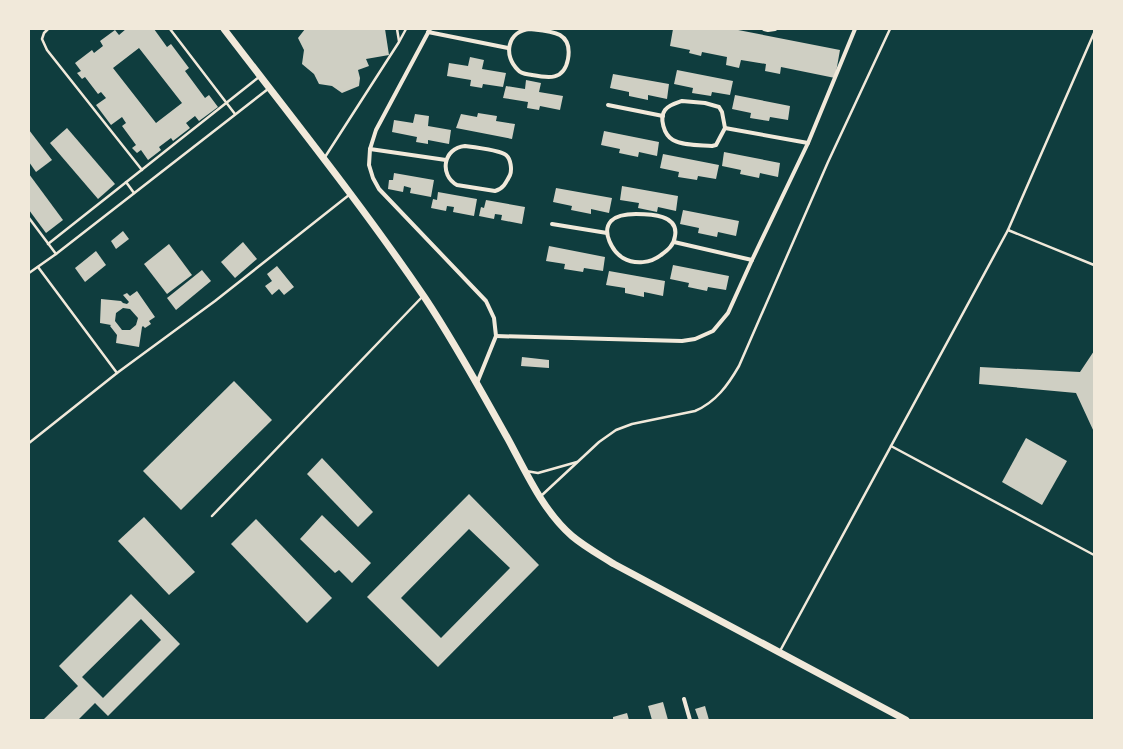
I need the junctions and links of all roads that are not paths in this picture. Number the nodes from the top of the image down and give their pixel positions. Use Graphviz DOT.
graph roads {
  1 [pos="48,29"];
  2 [pos="170,29"];
  3 [pos="224,29"];
  4 [pos="397,29"];
  5 [pos="406,29"];
  6 [pos="764,29"];
  7 [pos="775,29"];
  8 [pos="855,29"];
  9 [pos="890,29"];
  10 [pos="429,30"];
  11 [pos="1094,33"];
  12 [pos="399,42"];
  13 [pos="508,48"];
  14 [pos="260,76"];
  15 [pos="269,88"];
  16 [pos="227,103"];
  17 [pos="608,105"];
  18 [pos="236,114"];
  19 [pos="663,116"];
  20 [pos="725,128"];
  21 [pos="808,143"];
  22 [pos="370,149"];
  23 [pos="324,158"];
  24 [pos="446,160"];
  25 [pos="142,170"];
  26 [pos="126,182"];
  27 [pos="134,193"];
  28 [pos="351,194"];
  29 [pos="29,218"];
  30 [pos="552,224"];
  31 [pos="1008,230"];
  32 [pos="607,234"];
  33 [pos="674,242"];
  34 [pos="48,244"];
  35 [pos="56,254"];
  36 [pos="752,260"];
  37 [pos="1094,265"];
  38 [pos="38,267"];
  39 [pos="29,273"];
  40 [pos="423,295"];
  41 [pos="496,336"];
  42 [pos="117,373"];
  43 [pos="477,383"];
  44 [pos="29,444"];
  45 [pos="891,446"];
  46 [pos="579,461"];
  47 [pos="526,471"];
  48 [pos="540,497"];
  49 [pos="212,516"];
  50 [pos="1094,555"];
  51 [pos="779,652"];
  52 [pos="684,699"];
  53 [pos="690,720"];
  54 [pos="905,720"];
  1 -- 25 [label="lane"];
  2 -- 16 [label="lane"];
  3 -- 14 [label="street"];
  4 -- 12 [label="lane"];
  5 -- 12 [label="lane"];
  6 -- 7 [label="street"];
  8 -- 21 [label="street"];
  9 -- 46 [label="lane"];
  10 -- 13 [label="street"];
  10 -- 22 [label="street"];
  11 -- 31 [label="lane"];
  12 -- 23 [label="lane"];
  13 -- 13 [label="street"];
  14 -- 15 [label="street"];
  14 -- 16 [label="lane"];
  15 -- 18 [label="lane"];
  15 -- 23 [label="street"];
  16 -- 18 [label="lane"];
  16 -- 25 [label="lane"];
  17 -- 19 [label="street"];
  18 -- 27 [label="lane"];
  19 -- 20 [label="street"];
  19 -- 20 [label="street"];
  20 -- 21 [label="street"];
  21 -- 36 [label="street"];
  22 -- 24 [label="street"];
  22 -- 41 [label="street"];
  23 -- 28 [label="street"];
  24 -- 24 [label="street"];
  25 -- 26 [label="lane"];
  26 -- 27 [label="lane"];
  26 -- 34 [label="lane"];
  27 -- 35 [label="lane"];
  28 -- 40 [label="street"];
  28 -- 42 [label="lane"];
  29 -- 34 [label="lane"];
  30 -- 32 [label="street"];
  31 -- 37 [label="lane"];
  31 -- 45 [label="lane"];
  32 -- 33 [label="street"];
  32 -- 33 [label="street"];
  33 -- 36 [label="street"];
  34 -- 35 [label="lane"];
  35 -- 38 [label="lane"];
  36 -- 41 [label="street"];
  38 -- 39 [label="lane"];
  38 -- 42 [label="lane"];
  40 -- 43 [label="street"];
  40 -- 49 [label="lane"];
  41 -- 43 [label="street"];
  42 -- 44 [label="lane"];
  43 -- 47 [label="street"];
  45 -- 50 [label="lane"];
  45 -- 51 [label="lane"];
  46 -- 47 [label="lane"];
  46 -- 48 [label="lane"];
  47 -- 48 [label="street"];
  48 -- 51 [label="street"];
  51 -- 54 [label="street"];
  52 -- 53 [label="street"];
}
